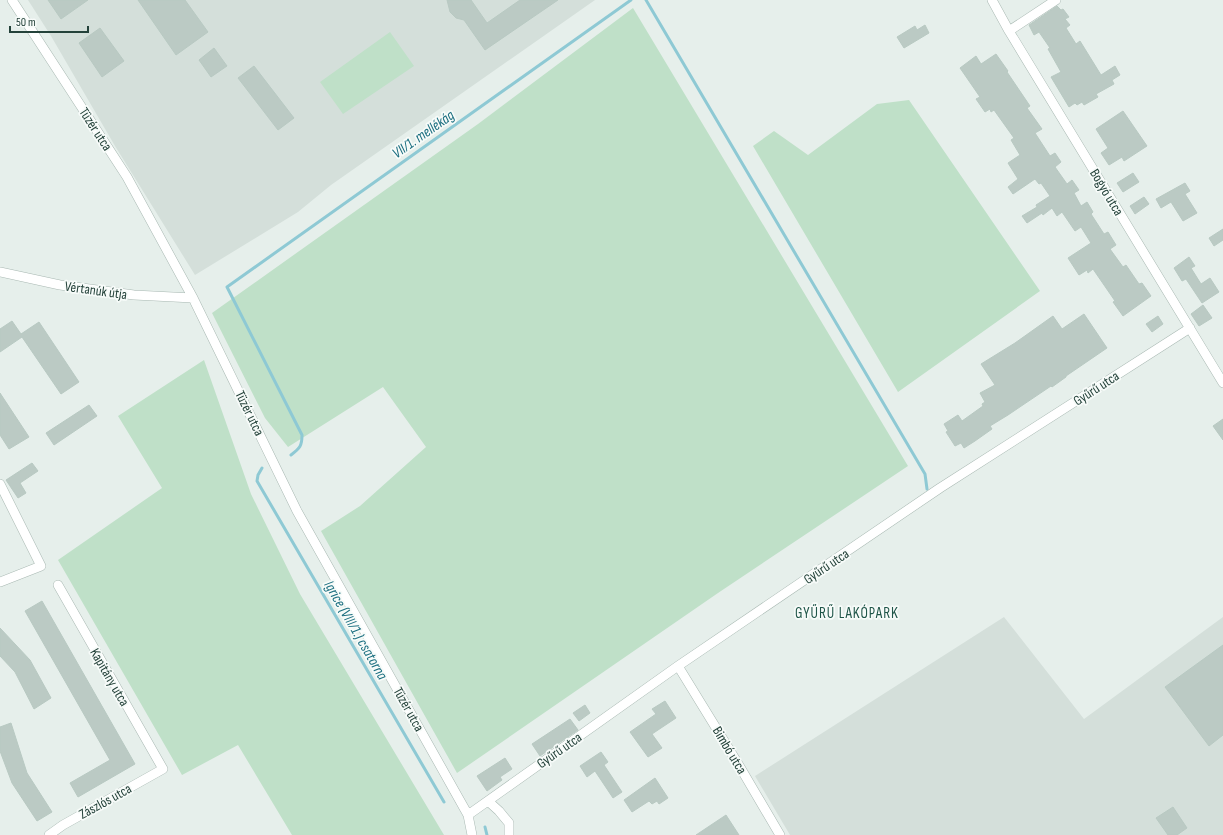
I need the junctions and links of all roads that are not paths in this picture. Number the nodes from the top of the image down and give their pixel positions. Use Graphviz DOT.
graph roads {
  1 [pos="12,0"];
  2 [pos="992,0"];
  3 [pos="1056,0"];
  4 [pos="1009,31"];
  5 [pos="0,272"];
  6 [pos="194,298"];
  7 [pos="1190,328"];
  8 [pos="1223,383"];
  9 [pos="0,484"];
  10 [pos="0,582"];
  11 [pos="58,585"];
  12 [pos="678,666"];
  13 [pos="163,769"];
  14 [pos="488,801"];
  15 [pos="468,815"];
  16 [pos="49,835"];
  17 [pos="472,835"];
  18 [pos="509,835"];
  19 [pos="780,835"];
  1 -- 6 [label="street, Tüzér utca"];
  2 -- 4 [label="street, Bogyó utca"];
  3 -- 4 [label="street"];
  4 -- 7 [label="street, Bogyó utca"];
  5 -- 6 [label="street, Vértanúk útja"];
  6 -- 15 [label="street, Tüzér utca"];
  7 -- 8 [label="street, Bogyó utca"];
  7 -- 12 [label="street, Gyűrű utca"];
  9 -- 10 [label="street"];
  11 -- 13 [label="street, Kapitány utca"];
  12 -- 14 [label="street, Gyűrű utca"];
  12 -- 19 [label="street, Bimbó utca"];
  13 -- 16 [label="street, Zászlós utca"];
  14 -- 15 [label="street, Gyűrű utca"];
  14 -- 18 [label="street"];
  15 -- 17 [label="street, Tüzér utca"];
}
